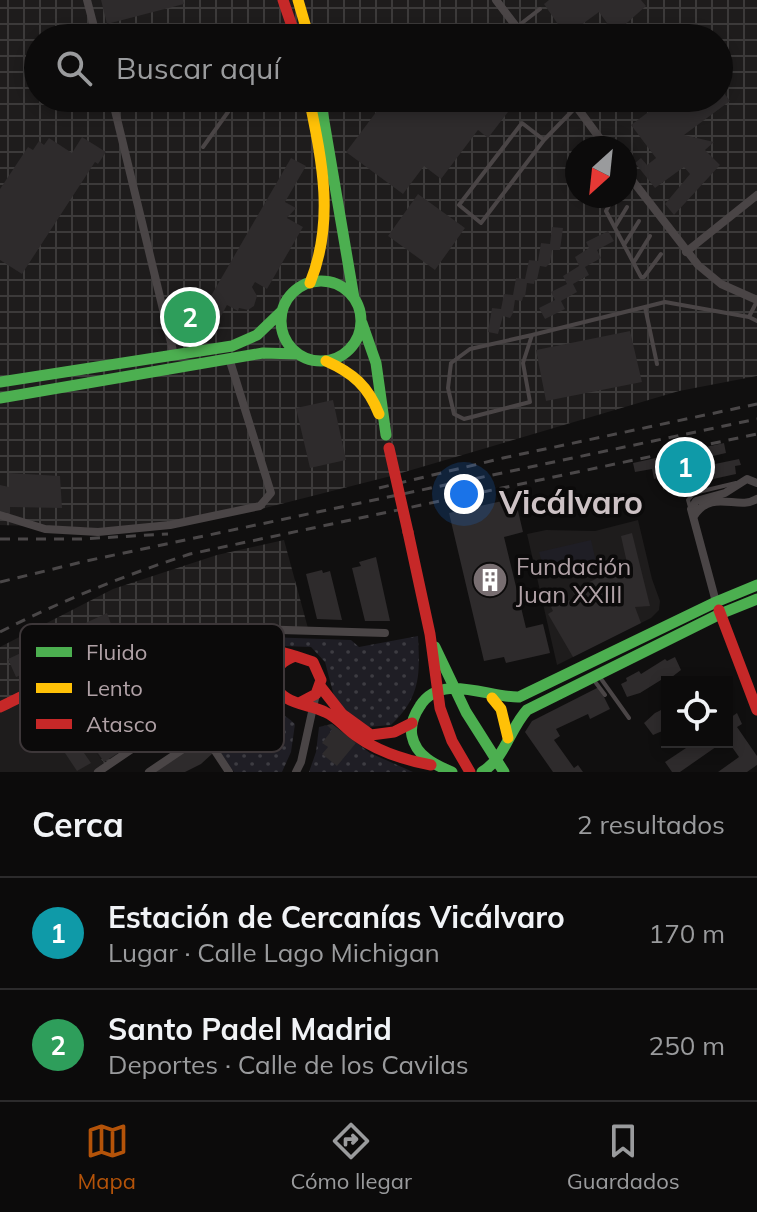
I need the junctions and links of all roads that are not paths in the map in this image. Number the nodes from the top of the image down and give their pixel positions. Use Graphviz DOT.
graph roads {
  1 [pos="87,0"];
  2 [pos="283,0"];
  3 [pos="298,0"];
  4 [pos="496,0"];
  5 [pos="540,9"];
  6 [pos="93,24"];
  7 [pos="291,24"];
  8 [pos="305,24"];
  9 [pos="515,24"];
  10 [pos="521,24"];
  11 [pos="115,112"];
  12 [pos="228,112"];
  13 [pos="311,112"];
  14 [pos="322,112"];
  15 [pos="571,112"];
  16 [pos="580,112"];
  17 [pos="598,136"];
  18 [pos="544,140"];
  19 [pos="203,147"];
  20 [pos="637,191"];
  21 [pos="757,195"];
  22 [pos="608,208"];
  23 [pos="626,208"];
  24 [pos="639,221"];
  25 [pos="615,227"];
  26 [pos="650,236"];
  27 [pos="624,245"];
  28 [pos="686,252"];
  29 [pos="661,254"];
  30 [pos="634,262"];
  31 [pos="310,283"];
  32 [pos="354,298"];
  33 [pos="757,300"];
  34 [pos="645,306"];
  35 [pos="282,311"];
  36 [pos="749,317"];
  37 [pos="361,321"];
  38 [pos="757,321"];
  39 [pos="532,335"];
  40 [pos="298,354"];
  41 [pos="174,355"];
  42 [pos="229,358"];
  43 [pos="326,361"];
  44 [pos="657,364"];
  45 [pos="0,382"];
  46 [pos="0,398"];
  47 [pos="388,442"];
  48 [pos="757,483"];
  49 [pos="757,499"];
  50 [pos="692,512"];
  51 [pos="0,515"];
  52 [pos="757,585"];
  53 [pos="757,599"];
  54 [pos="718,608"];
  55 [pos="284,631"];
  56 [pos="385,633"];
  57 [pos="430,634"];
  58 [pos="284,653"];
  59 [pos="295,656"];
  60 [pos="284,662"];
  61 [pos="595,676"];
  62 [pos="452,687"];
  63 [pos="318,690"];
  64 [pos="436,692"];
  65 [pos="605,695"];
  66 [pos="284,696"];
  67 [pos="20,698"];
  68 [pos="492,698"];
  69 [pos="755,702"];
  70 [pos="298,703"];
  71 [pos="0,707"];
  72 [pos="313,707"];
  73 [pos="329,713"];
  74 [pos="629,718"];
  75 [pos="412,723"];
  76 [pos="309,727"];
  77 [pos="509,739"];
  78 [pos="128,752"];
  79 [pos="179,752"];
  80 [pos="215,752"];
  81 [pos="436,766"];
  82 [pos="501,767"];
  83 [pos="98,772"];
  84 [pos="149,772"];
  85 [pos="229,772"];
  86 [pos="296,772"];
  87 [pos="452,772"];
  88 [pos="470,772"];
  89 [pos="482,772"];
  1 -- 6 [label="street"];
  2 -- 7 [label="main road"];
  3 -- 8 [label="main road"];
  4 -- 9 [label="street"];
  5 -- 10 [label="lane"];
  11 -- 41 [label="street"];
  12 -- 19 [label="lane"];
  13 -- 31 [label="main road"];
  14 -- 32 [label="main road"];
  15 -- 18 [label="lane"];
  16 -- 17 [label="street"];
  18 -- 18 [label="lane"];
  20 -- 28 [label="street"];
  21 -- 28 [label="street"];
  22 -- 25 [label="lane"];
  23 -- 25 [label="lane"];
  24 -- 27 [label="lane"];
  25 -- 27 [label="lane"];
  26 -- 30 [label="lane"];
  27 -- 30 [label="lane"];
  28 -- 33 [label="street"];
  29 -- 30 [label="lane"];
  31 -- 32 [label="main road"];
  31 -- 35 [label="main road"];
  32 -- 37 [label="main road"];
  33 -- 36 [label="lane"];
  34 -- 36 [label="lane"];
  34 -- 39 [label="lane"];
  34 -- 44 [label="lane"];
  35 -- 40 [label="main road"];
  35 -- 41 [label="main road"];
  36 -- 38 [label="lane"];
  37 -- 43 [label="main road"];
  37 -- 47 [label="main road"];
  39 -- 39 [label="lane"];
  40 -- 42 [label="main road"];
  40 -- 43 [label="main road"];
  41 -- 45 [label="main road"];
  42 -- 46 [label="main road"];
  42 -- 51 [label="street"];
  43 -- 47 [label="main road"];
  47 -- 57 [label="main road, bridge"];
  48 -- 50 [label="street"];
  49 -- 50 [label="street"];
  50 -- 54 [label="street"];
  52 -- 54 [label="main road"];
  53 -- 54 [label="main road"];
  54 -- 61 [label="main road"];
  54 -- 68 [label="main road"];
  54 -- 69 [label="main road"];
  55 -- 56 [label="street"];
  57 -- 62 [label="main road"];
  57 -- 64 [label="main road"];
  58 -- 59 [label="main road"];
  59 -- 60 [label="main road"];
  59 -- 63 [label="main road"];
  61 -- 65 [label="lane"];
  61 -- 74 [label="lane"];
  61 -- 77 [label="main road"];
  62 -- 64 [label="main road"];
  62 -- 68 [label="main road"];
  62 -- 82 [label="main road"];
  63 -- 70 [label="main road"];
  63 -- 72 [label="street"];
  63 -- 75 [label="main road"];
  64 -- 75 [label="main road"];
  64 -- 88 [label="main road"];
  66 -- 70 [label="main road"];
  67 -- 71 [label="main road"];
  68 -- 77 [label="main road"];
  70 -- 72 [label="main road"];
  70 -- 76 [label="street"];
  72 -- 73 [label="main road"];
  72 -- 76 [label="street"];
  73 -- 76 [label="street"];
  73 -- 81 [label="main road"];
  75 -- 81 [label="main road"];
  76 -- 86 [label="street"];
  77 -- 82 [label="main road"];
  78 -- 83 [label="street"];
  79 -- 84 [label="street"];
  80 -- 85 [label="street"];
  81 -- 87 [label="main road"];
  82 -- 89 [label="main road"];
}
